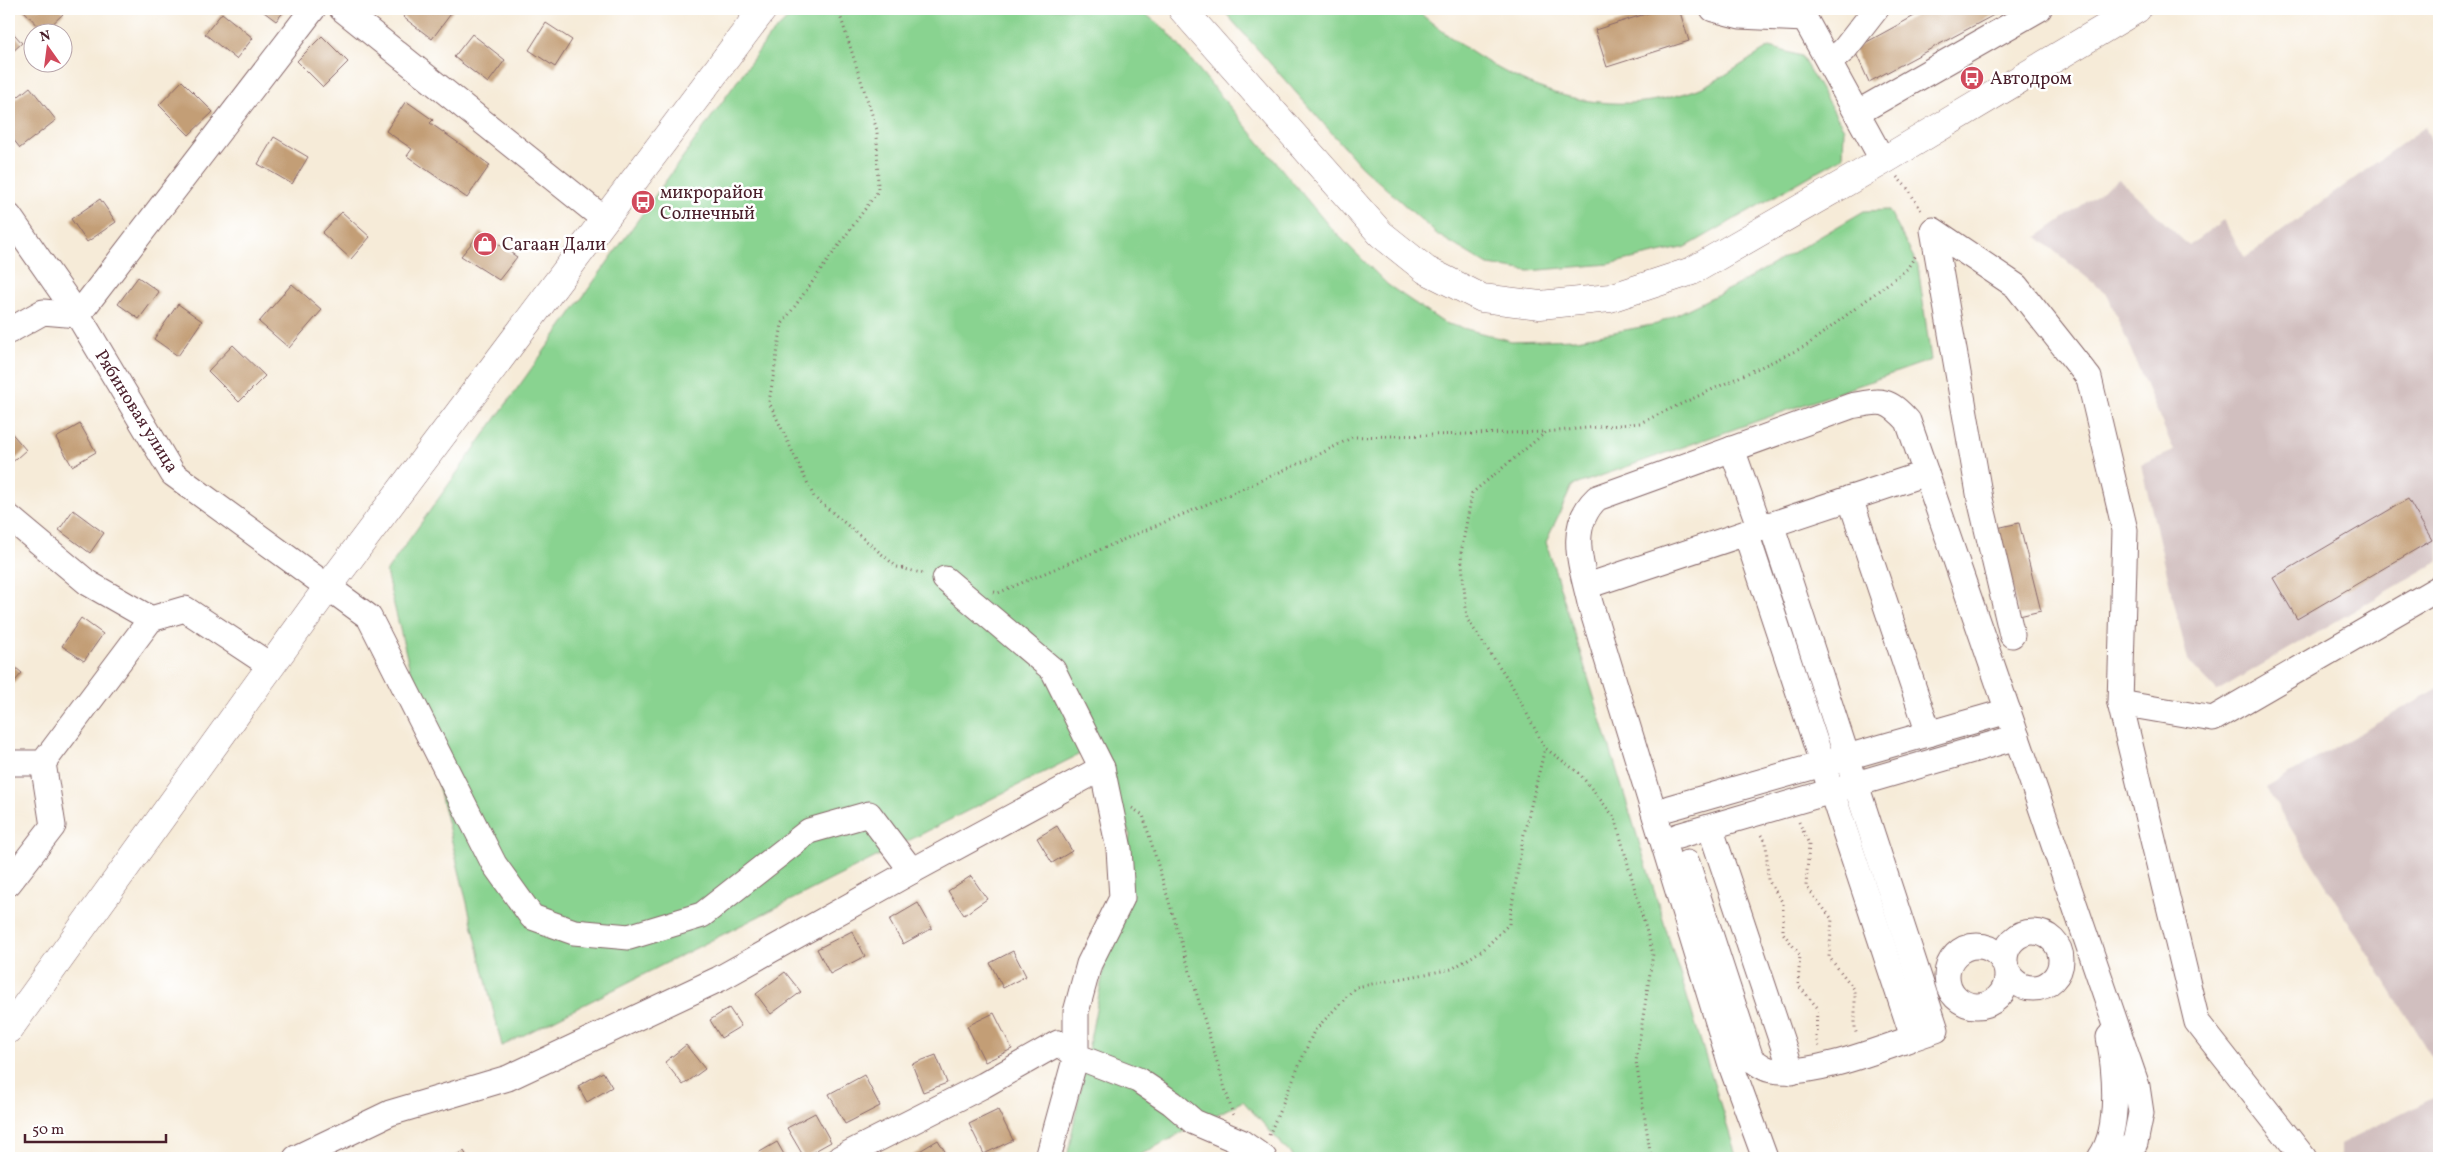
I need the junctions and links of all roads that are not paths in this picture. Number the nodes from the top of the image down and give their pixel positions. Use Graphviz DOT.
graph roads {
  1 [pos="314,9"];
  2 [pos="342,9"];
  3 [pos="763,9"];
  4 [pos="1182,9"];
  5 [pos="1713,9"];
  6 [pos="1876,9"];
  7 [pos="2039,9"];
  8 [pos="2137,9"];
  9 [pos="1804,14"];
  10 [pos="1829,62"];
  11 [pos="1857,113"];
  12 [pos="1883,161"];
  13 [pos="9,216"];
  14 [pos="604,220"];
  15 [pos="78,315"];
  16 [pos="9,330"];
  17 [pos="1732,449"];
  18 [pos="1926,472"];
  19 [pos="1621,489"];
  20 [pos="1850,498"];
  21 [pos="9,517"];
  22 [pos="1759,529"];
  23 [pos="19,541"];
  24 [pos="945,579"];
  25 [pos="1596,583"];
  26 [pos="328,587"];
  27 [pos="2439,588"];
  28 [pos="151,619"];
  29 [pos="2012,635"];
  30 [pos="271,666"];
  31 [pos="2120,703"];
  32 [pos="2008,711"];
  33 [pos="1929,734"];
  34 [pos="2017,737"];
  35 [pos="1847,757"];
  36 [pos="9,763"];
  37 [pos="43,763"];
  38 [pos="1823,764"];
  39 [pos="1102,768"];
  40 [pos="1856,784"];
  41 [pos="1832,791"];
  42 [pos="1670,808"];
  43 [pos="1710,827"];
  44 [pos="1678,836"];
  45 [pos="912,870"];
  46 [pos="9,883"];
  47 [pos="2087,942"];
  48 [pos="2060,951"];
  49 [pos="2007,970"];
  50 [pos="2097,970"];
  51 [pos="1948,985"];
  52 [pos="1924,993"];
  53 [pos="9,1029"];
  54 [pos="1924,1033"];
  55 [pos="1076,1056"];
  56 [pos="1792,1072"];
  57 [pos="1254,1153"];
  58 [pos="296,1158"];
  59 [pos="840,1158"];
  60 [pos="1048,1158"];
  61 [pos="1765,1158"];
  62 [pos="2100,1158"];
  63 [pos="2116,1158"];
  64 [pos="2304,1158"];
  1 -- 15 [label="street"];
  2 -- 14 [label="street"];
  3 -- 14 [label="main road"];
  4 -- 12 [label="main road"];
  5 -- 9 [label="street"];
  6 -- 10 [label="street"];
  7 -- 11 [label="street"];
  8 -- 12 [label="main road"];
  9 -- 10 [label="street"];
  10 -- 11 [label="street"];
  11 -- 12 [label="street"];
  13 -- 15 [label="street, Рябиновая улица"];
  14 -- 26 [label="main road"];
  15 -- 16 [label="street"];
  15 -- 26 [label="street, Рябиновая улица"];
  17 -- 18 [label="street"];
  17 -- 19 [label="street"];
  17 -- 22 [label="street"];
  18 -- 20 [label="street"];
  18 -- 32 [label="street"];
  19 -- 25 [label="street"];
  19 -- 61 [label="street"];
  20 -- 22 [label="street"];
  20 -- 33 [label="street"];
  21 -- 23 [label="street"];
  22 -- 25 [label="street"];
  22 -- 35 [label="street"];
  22 -- 38 [label="street"];
  23 -- 28 [label="street"];
  24 -- 39 [label="street"];
  25 -- 42 [label="street"];
  26 -- 30 [label="main road"];
  26 -- 45 [label="street, Рябиновая улица"];
  27 -- 31 [label="street"];
  28 -- 30 [label="street"];
  28 -- 37 [label="street"];
  29 -- 31 [label="street"];
  30 -- 53 [label="main road"];
  31 -- 64 [label="street"];
  32 -- 33 [label="street"];
  32 -- 34 [label="street"];
  33 -- 35 [label="street"];
  34 -- 40 [label="street"];
  34 -- 47 [label="street"];
  35 -- 38 [label="street"];
  35 -- 40 [label="street"];
  36 -- 37 [label="street"];
  37 -- 46 [label="street"];
  38 -- 41 [label="street"];
  38 -- 42 [label="street"];
  39 -- 45 [label="street"];
  39 -- 55 [label="street"];
  40 -- 41 [label="street"];
  40 -- 52 [label="street"];
  41 -- 43 [label="street"];
  41 -- 54 [label="street"];
  42 -- 44 [label="street"];
  43 -- 44 [label="street"];
  43 -- 56 [label="street"];
  44 -- 56 [label="street"];
  45 -- 58 [label="street"];
  47 -- 48 [label="street"];
  47 -- 50 [label="street"];
  48 -- 49 [label="street"];
  48 -- 49 [label="street"];
  49 -- 51 [label="street"];
  49 -- 51 [label="street"];
  50 -- 62 [label="street"];
  50 -- 63 [label="street"];
  51 -- 52 [label="street"];
  52 -- 54 [label="street"];
  54 -- 56 [label="street"];
  55 -- 57 [label="street"];
  55 -- 59 [label="street"];
  55 -- 60 [label="street"];
}
